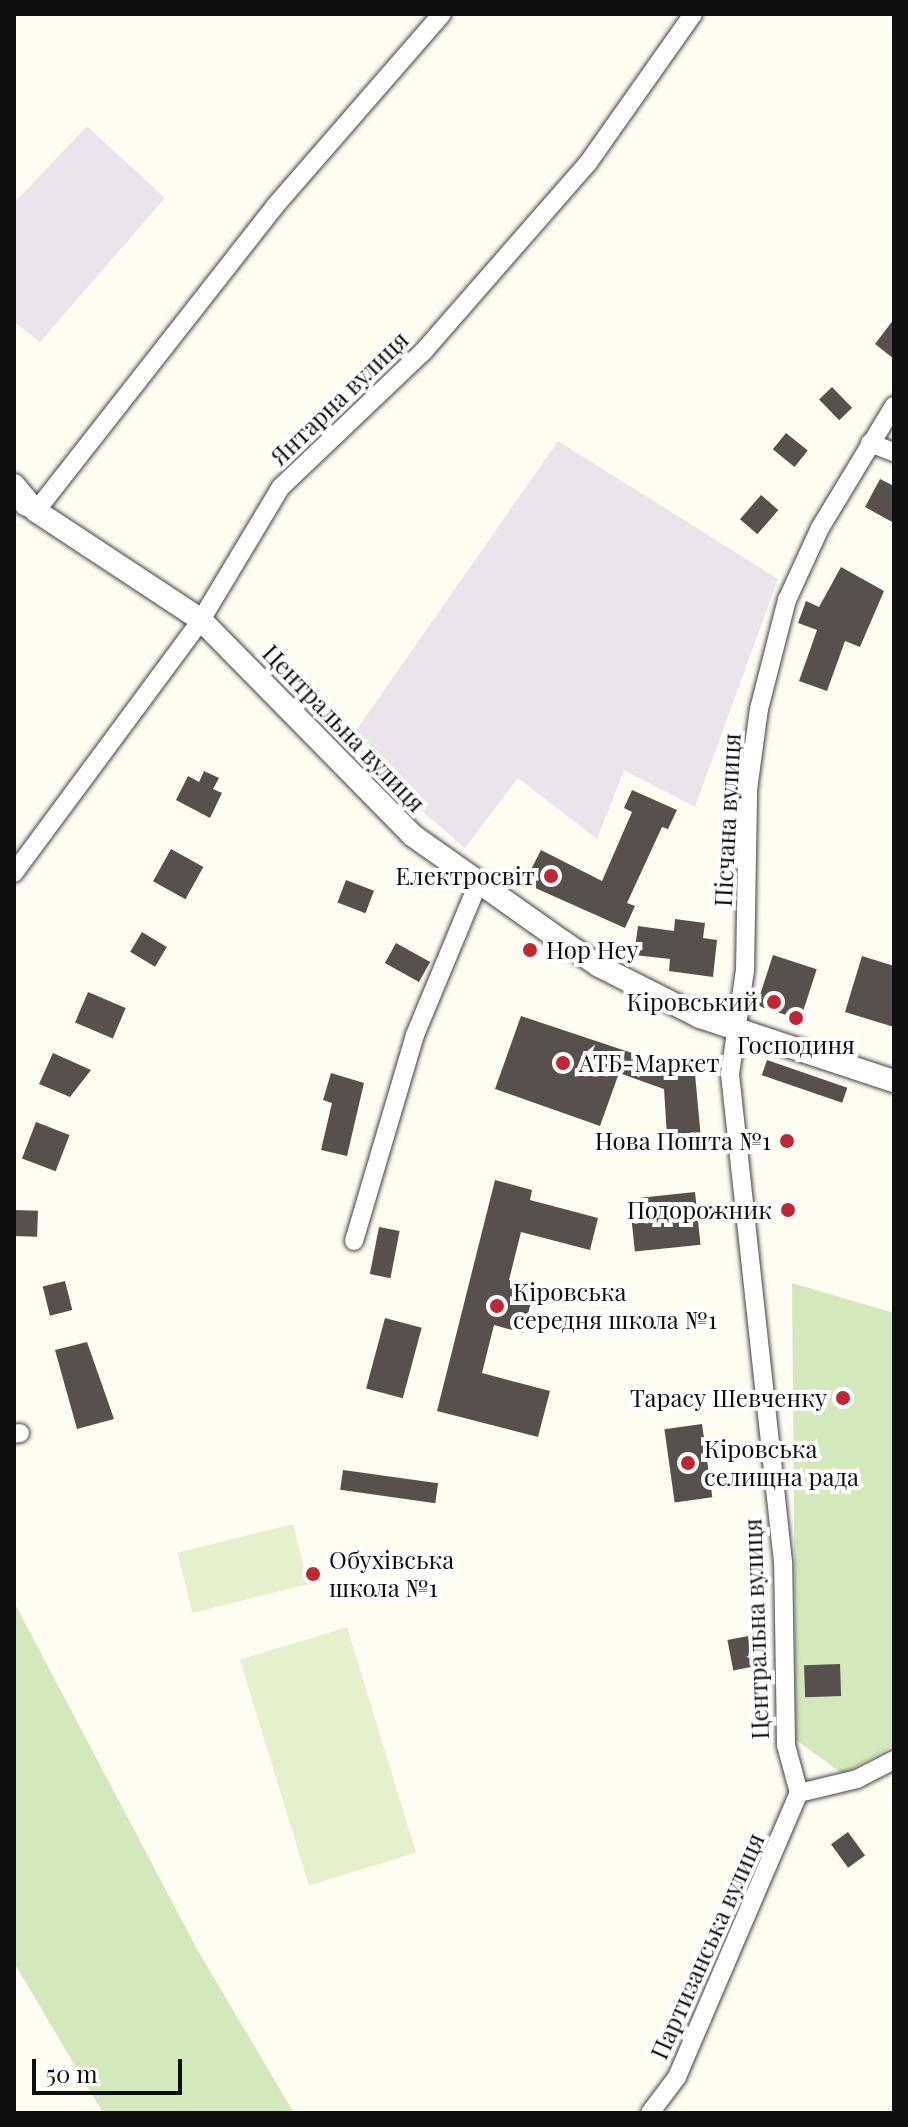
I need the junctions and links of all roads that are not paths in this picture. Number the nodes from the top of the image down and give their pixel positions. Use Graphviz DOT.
graph roads {
  1 [pos="442,14"];
  2 [pos="693,14"];
  3 [pos="894,406"];
  4 [pos="870,443"];
  5 [pos="894,452"];
  6 [pos="14,485"];
  7 [pos="14,502"];
  8 [pos="36,511"];
  9 [pos="201,620"];
  10 [pos="14,873"];
  11 [pos="478,884"];
  12 [pos="738,1028"];
  13 [pos="894,1081"];
  14 [pos="354,1241"];
  15 [pos="894,1760"];
  16 [pos="799,1793"];
  17 [pos="650,2113"];
  1 -- 8 [label="street"];
  2 -- 9 [label="street, Янтарна вулиця"];
  3 -- 4 [label="street, Пісчана вулиця"];
  4 -- 5 [label="street"];
  4 -- 12 [label="street, Пісчана вулиця"];
  6 -- 8 [label="street, Центральна вулиця"];
  7 -- 8 [label="street"];
  8 -- 9 [label="street, Центральна вулиця"];
  9 -- 10 [label="street, Янтарна вулиця"];
  9 -- 11 [label="street, Центральна вулиця"];
  11 -- 12 [label="street, Центральна вулиця"];
  11 -- 14 [label="street"];
  12 -- 13 [label="street, Центральна вулиця"];
  12 -- 16 [label="street, Центральна вулиця"];
  15 -- 16 [label="street"];
  16 -- 17 [label="street, Партизанська вулиця"];
}
